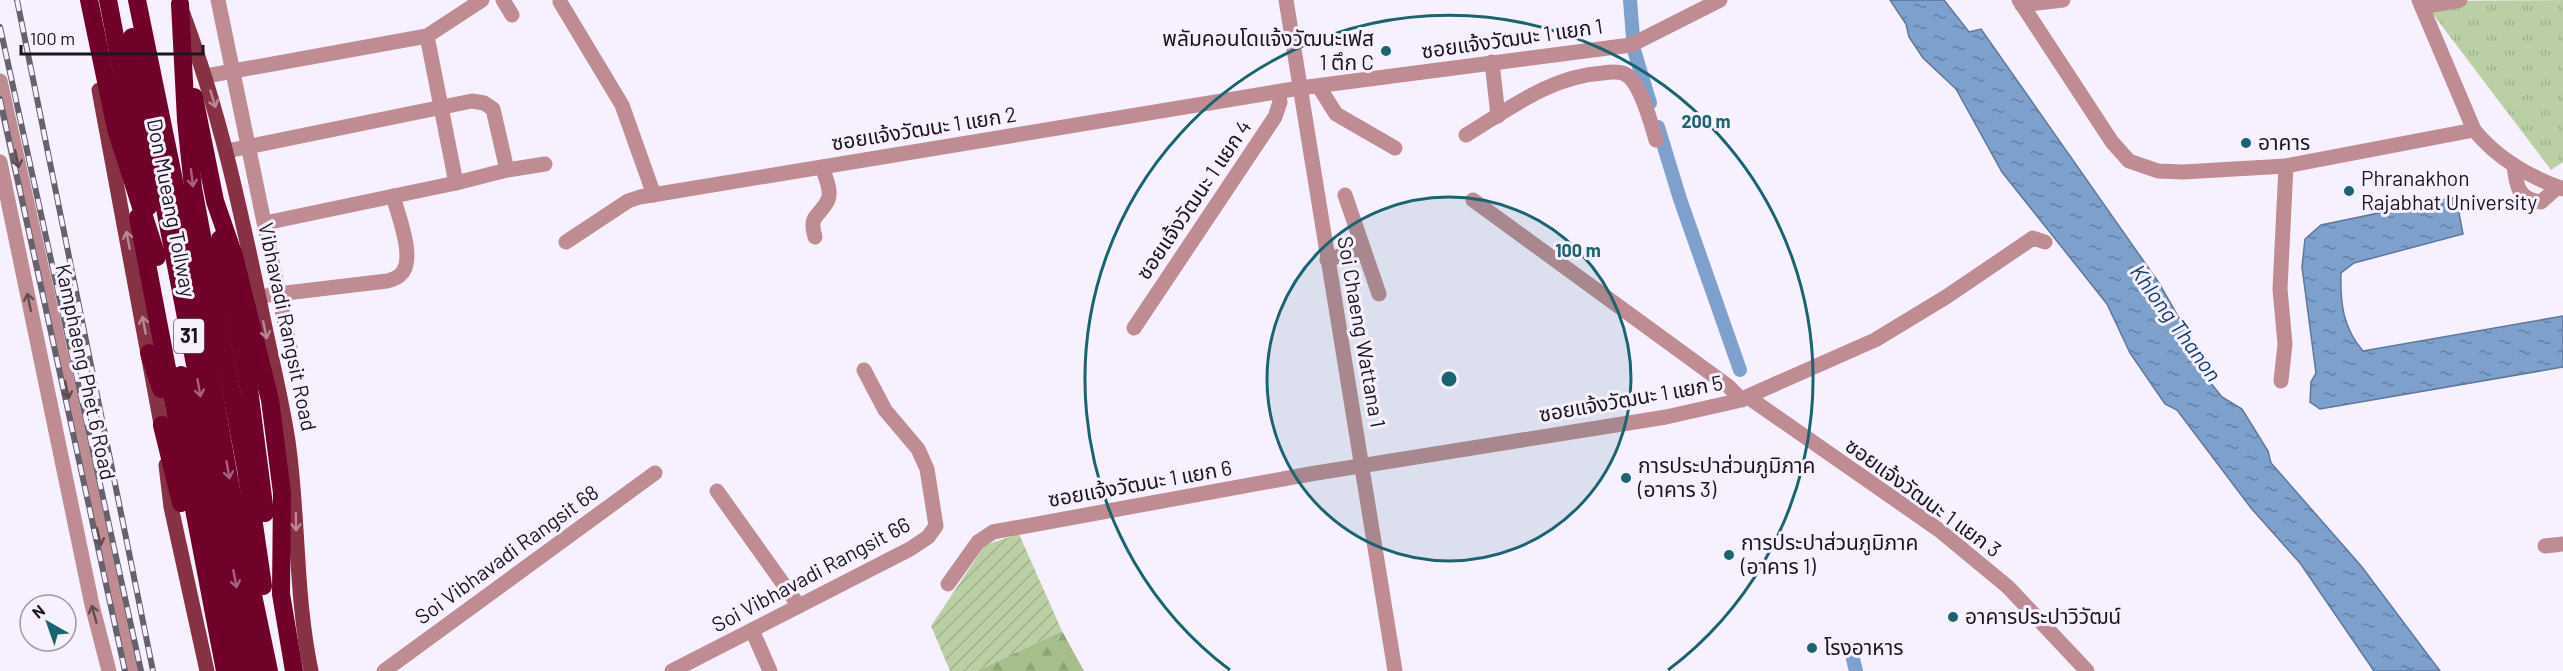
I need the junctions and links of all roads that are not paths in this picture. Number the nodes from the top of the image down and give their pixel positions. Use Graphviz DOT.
graph roads {
  1 [pos="82,0"];
  2 [pos="89,0"];
  3 [pos="94,0"];
  4 [pos="108,0"];
  5 [pos="125,0"];
  6 [pos="137,0"];
  7 [pos="218,0"];
  8 [pos="482,0"];
  9 [pos="503,0"];
  10 [pos="1286,0"];
  11 [pos="1720,0"];
  12 [pos="2063,0"];
  13 [pos="2460,0"];
  14 [pos="179,2"];
  15 [pos="560,2"];
  16 [pos="2020,2"];
  17 [pos="2420,4"];
  18 [pos="512,15"];
  19 [pos="427,36"];
  20 [pos="183,57"];
  21 [pos="1492,63"];
  22 [pos="233,71"];
  23 [pos="206,76"];
  24 [pos="0,81"];
  25 [pos="1319,87"];
  26 [pos="1300,88"];
  27 [pos="1278,92"];
  28 [pos="442,107"];
  29 [pos="1498,116"];
  30 [pos="2474,130"];
  31 [pos="1466,135"];
  32 [pos="1656,140"];
  33 [pos="249,146"];
  34 [pos="1395,148"];
  35 [pos="227,150"];
  36 [pos="0,162"];
  37 [pos="545,164"];
  38 [pos="2514,165"];
  39 [pos="2286,166"];
  40 [pos="822,167"];
  41 [pos="507,170"];
  42 [pos="456,183"];
  43 [pos="2561,188"];
  44 [pos="654,195"];
  45 [pos="1345,195"];
  46 [pos="393,196"];
  47 [pos="1473,200"];
  48 [pos="265,223"];
  49 [pos="815,237"];
  50 [pos="566,242"];
  51 [pos="2045,242"];
  52 [pos="1363,248"];
  53 [pos="157,257"];
  54 [pos="1327,260"];
  55 [pos="279,294"];
  56 [pos="1379,294"];
  57 [pos="258,297"];
  58 [pos="1134,328"];
  59 [pos="290,348"];
  60 [pos="150,353"];
  61 [pos="60,356"];
  62 [pos="41,360"];
  63 [pos="864,370"];
  64 [pos="2281,381"];
  65 [pos="1745,398"];
  66 [pos="162,425"];
  67 [pos="1363,466"];
  68 [pos="186,468"];
  69 [pos="655,473"];
  70 [pos="717,491"];
  71 [pos="2563,544"];
  72 [pos="2545,546"];
  73 [pos="948,584"];
  74 [pos="799,606"];
  75 [pos="752,630"];
  76 [pos="268,664"];
  77 [pos="109,671"];
  78 [pos="131,671"];
  79 [pos="207,671"];
  80 [pos="223,671"];
  81 [pos="238,671"];
  82 [pos="254,671"];
  83 [pos="294,671"];
  84 [pos="311,671"];
  85 [pos="384,671"];
  86 [pos="672,671"];
  87 [pos="770,671"];
  88 [pos="1395,671"];
  89 [pos="2087,671"];
  60 -- 1 [label="main road, 31, one-way"];
  2 -- 53 [label="highway, bridge"];
  3 -- 68 [label="highway, 31"];
  4 -- 53 [label="highway, Don Mueang Tollway / 31, bridge"];
  5 -- 82 [label="highway, Don Mueang Tollway / 31, one-way"];
  6 -- 76 [label="highway, 31, one-way"];
  7 -- 22 [label="street"];
  8 -- 19 [label="street"];
  9 -- 18 [label="street"];
  10 -- 26 [label="street, Soi Chaeng Wattana 1"];
  11 -- 21 [label="street, ซอยแจ้งวัฒนะ 1 แยก 1"];
  12 -- 16 [label="street"];
  13 -- 17 [label="street"];
  14 -- 20 [label="highway"];
  14 -- 23 [label="main road, Vibhavadi Rangsit Road"];
  15 -- 44 [label="street"];
  16 -- 39 [label="street"];
  17 -- 30 [label="street"];
  19 -- 22 [label="street"];
  19 -- 28 [label="street"];
  20 -- 76 [label="highway, one-way"];
  20 -- 83 [label="highway"];
  21 -- 25 [label="street, ซอยแจ้งวัฒนะ 1 แยก 1"];
  21 -- 29 [label="street"];
  22 -- 23 [label="street"];
  22 -- 33 [label="street"];
  23 -- 35 [label="main road, Vibhavadi Rangsit Road, one-way"];
  24 -- 61 [label="street, Kamphaeng Phet 6 Road, one-way"];
  25 -- 26 [label="street, ซอยแจ้งวัฒนะ 1 แยก 1"];
  25 -- 34 [label="street"];
  26 -- 27 [label="street, ซอยแจ้งวัฒนะ 1 แยก 2"];
  26 -- 54 [label="street, Soi Chaeng Wattana 1"];
  27 -- 40 [label="street, ซอยแจ้งวัฒนะ 1 แยก 2"];
  27 -- 58 [label="street, ซอยแจ้งวัฒนะ 1 แยก 4"];
  28 -- 33 [label="street"];
  28 -- 41 [label="street"];
  28 -- 42 [label="street"];
  29 -- 31 [label="street"];
  29 -- 32 [label="street"];
  30 -- 38 [label="street"];
  30 -- 39 [label="street"];
  33 -- 35 [label="street"];
  33 -- 48 [label="street"];
  35 -- 57 [label="main road, Vibhavadi Rangsit Road"];
  62 -- 36 [label="street, Kamphaeng Phet 6 Road, one-way"];
  37 -- 41 [label="street"];
  38 -- 43 [label="street"];
  38 -- 43 [label="street"];
  39 -- 64 [label="street"];
  40 -- 44 [label="street, ซอยแจ้งวัฒนะ 1 แยก 2"];
  40 -- 49 [label="street"];
  41 -- 42 [label="street"];
  42 -- 46 [label="street"];
  44 -- 50 [label="street, ซอยแจ้งวัฒนะ 1 แยก 2"];
  45 -- 52 [label="street"];
  46 -- 48 [label="street"];
  46 -- 55 [label="street"];
  47 -- 65 [label="street, ซอยแจ้งวัฒนะ 1 แยก 3"];
  48 -- 55 [label="street"];
  51 -- 65 [label="street, ซอยแจ้งวัฒนะ 1 แยก 5"];
  52 -- 54 [label="street"];
  52 -- 56 [label="street"];
  53 -- 81 [label="highway, Don Mueang Tollway / 31"];
  54 -- 67 [label="street, Soi Chaeng Wattana 1"];
  55 -- 57 [label="street"];
  55 -- 59 [label="street"];
  57 -- 84 [label="main road, Vibhavadi Rangsit Road, one-way"];
  60 -- 66 [label="main road, 31"];
  60 -- 68 [label="highway"];
  61 -- 62 [label="street"];
  61 -- 78 [label="street, Kamphaeng Phet 6 Road, one-way"];
  77 -- 62 [label="street, Kamphaeng Phet 6 Road, one-way"];
  63 -- 74 [label="street, Soi Vibhavadi Rangsit 66"];
  65 -- 67 [label="street, ซอยแจ้งวัฒนะ 1 แยก 5"];
  65 -- 89 [label="street, ซอยแจ้งวัฒนะ 1 แยก 3"];
  66 -- 79 [label="main road, 31"];
  66 -- 80 [label="highway"];
  67 -- 73 [label="street, ซอยแจ้งวัฒนะ 1 แยก 6"];
  67 -- 88 [label="street, Soi Chaeng Wattana 1"];
  68 -- 80 [label="highway, 31"];
  69 -- 85 [label="street, Soi Vibhavadi Rangsit 68"];
  70 -- 74 [label="street"];
  71 -- 72 [label="street"];
  74 -- 75 [label="street, Soi Vibhavadi Rangsit 66"];
  75 -- 86 [label="street, Soi Vibhavadi Rangsit 66"];
  75 -- 87 [label="street"];
}
